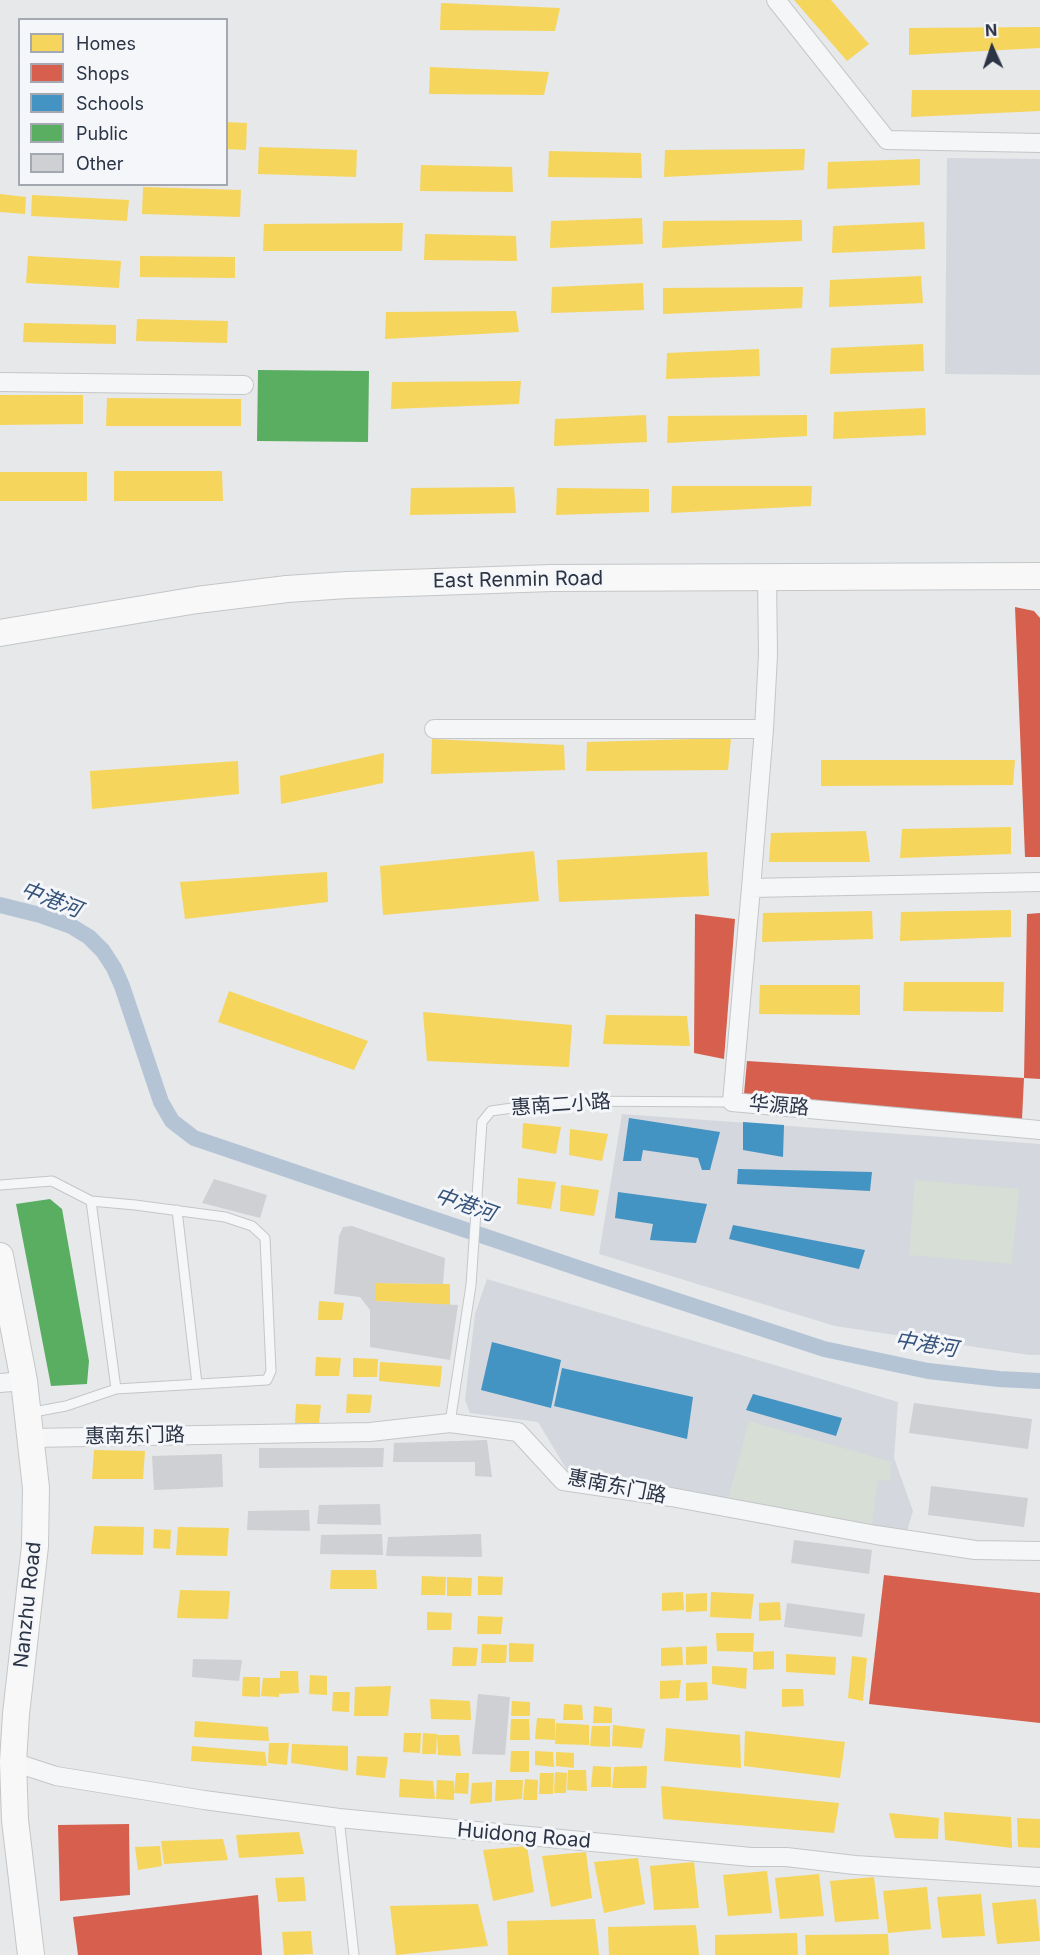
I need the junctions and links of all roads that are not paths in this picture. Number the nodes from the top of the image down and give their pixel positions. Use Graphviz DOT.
graph roads {
  1 [pos="776,0"];
  2 [pos="1040,142"];
  3 [pos="0,382"];
  4 [pos="244,385"];
  5 [pos="1040,560"];
  6 [pos="1040,576"];
  7 [pos="767,577"];
  8 [pos="0,616"];
  9 [pos="0,633"];
  10 [pos="434,729"];
  11 [pos="764,729"];
  12 [pos="1040,882"];
  13 [pos="751,888"];
  14 [pos="732,1102"];
  15 [pos="1040,1130"];
  16 [pos="0,1185"];
  17 [pos="91,1201"];
  18 [pos="177,1210"];
  19 [pos="0,1256"];
  20 [pos="5,1306"];
  21 [pos="12,1382"];
  22 [pos="197,1384"];
  23 [pos="116,1389"];
  24 [pos="450,1423"];
  25 [pos="30,1425"];
  26 [pos="1040,1551"];
  27 [pos="13,1762"];
  28 [pos="339,1818"];
  29 [pos="1040,1877"];
  30 [pos="31,1955"];
  31 [pos="354,1955"];
  1 -- 2 [label="street"];
  3 -- 4 [label="street"];
  5 -- 8 [label="street, East Renmin Road"];
  6 -- 7 [label="street, East Renmin Road"];
  7 -- 9 [label="street, East Renmin Road"];
  7 -- 11 [label="street, 华源路"];
  10 -- 11 [label="street"];
  11 -- 13 [label="street, 华源路"];
  12 -- 13 [label="street"];
  13 -- 14 [label="street, 华源路"];
  14 -- 15 [label="street, 华源路"];
  14 -- 24 [label="lane, 惠南二小路"];
  16 -- 17 [label="lane"];
  17 -- 18 [label="lane"];
  17 -- 23 [label="lane"];
  18 -- 22 [label="lane"];
  18 -- 22 [label="lane"];
  19 -- 20 [label="street, Nanzhu Road"];
  20 -- 21 [label="street, Nanzhu Road"];
  21 -- 25 [label="street, Nanzhu Road"];
  22 -- 23 [label="lane"];
  23 -- 25 [label="lane"];
  24 -- 25 [label="street, 惠南东门路"];
  24 -- 26 [label="street, 惠南东门路"];
  25 -- 27 [label="street, Nanzhu Road"];
  27 -- 28 [label="street, Huidong Road"];
  27 -- 30 [label="street, Nanzhu Road"];
  28 -- 29 [label="street, Huidong Road"];
  28 -- 31 [label="lane"];
}
